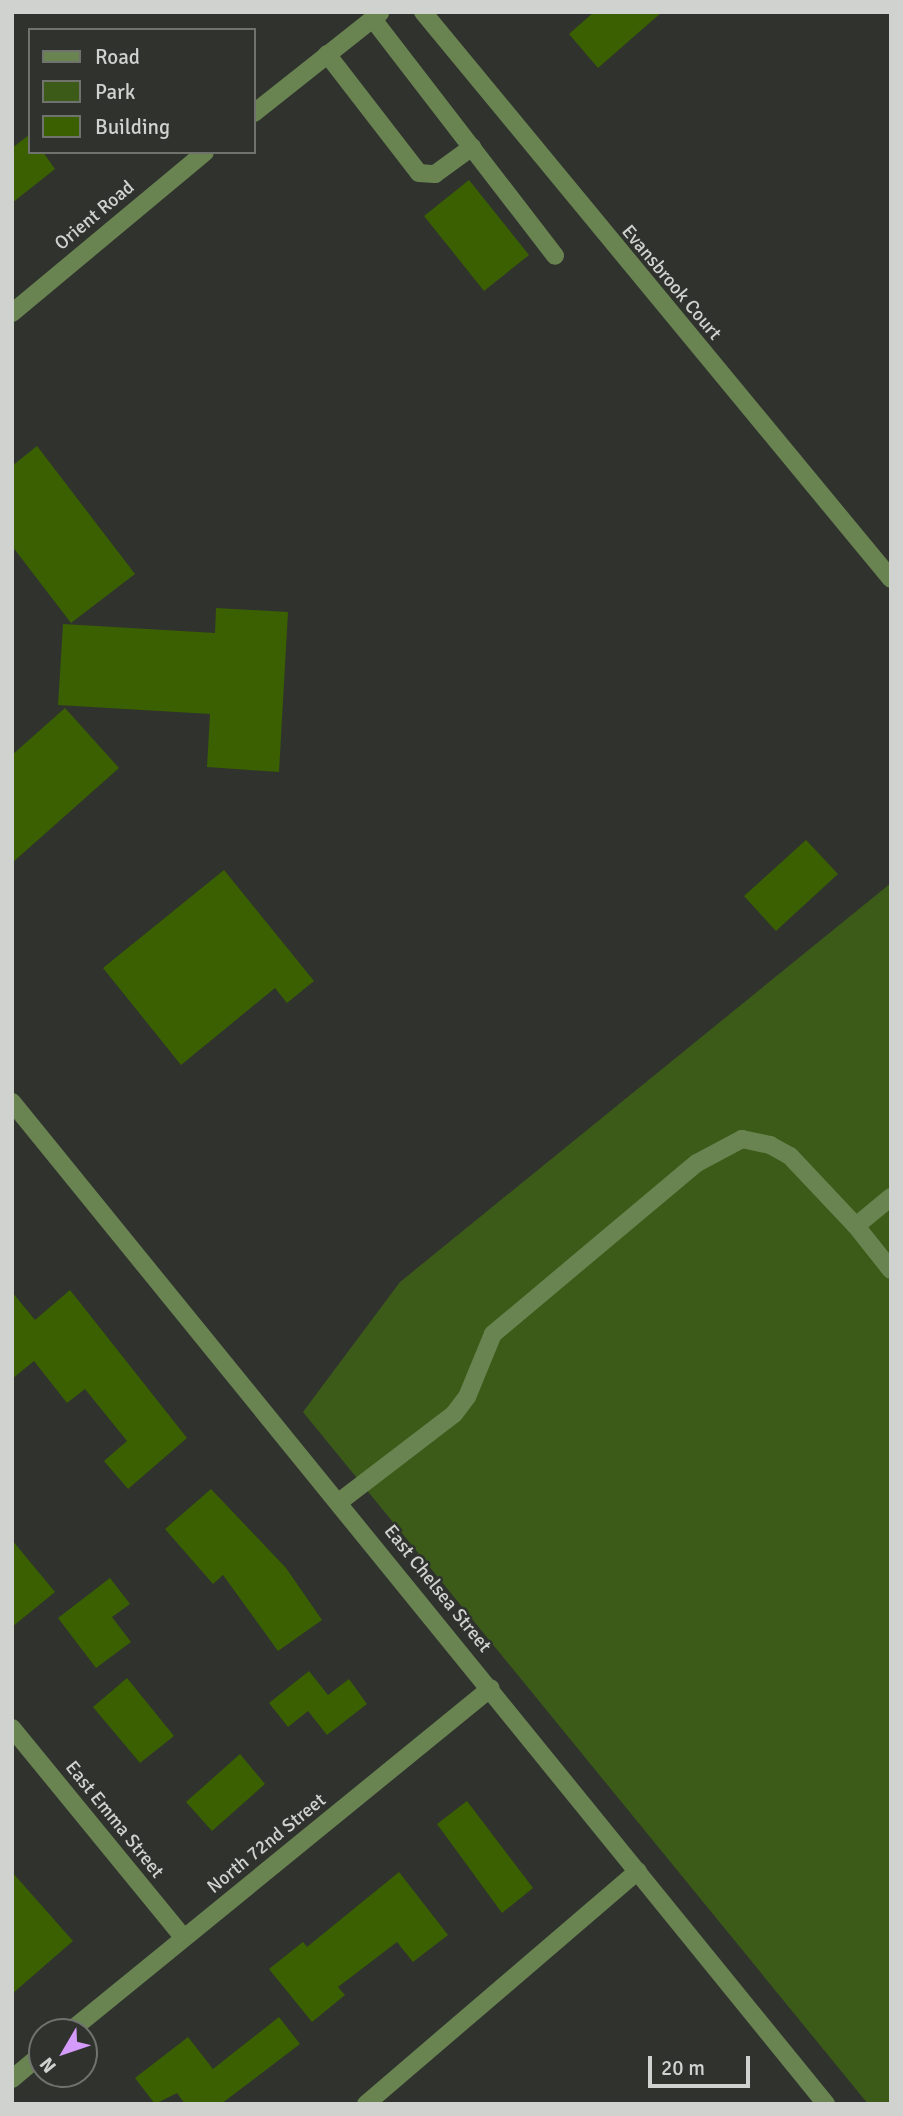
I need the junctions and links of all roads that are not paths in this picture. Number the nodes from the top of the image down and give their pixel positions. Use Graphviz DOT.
graph roads {
  1 [pos="423,12"];
  2 [pos="376,15"];
  3 [pos="327,54"];
  4 [pos="256,111"];
  5 [pos="472,147"];
  6 [pos="203,154"];
  7 [pos="555,256"];
  8 [pos="12,313"];
  9 [pos="891,579"];
  10 [pos="12,1102"];
  11 [pos="891,1197"];
  12 [pos="856,1226"];
  13 [pos="891,1270"];
  14 [pos="339,1502"];
  15 [pos="491,1688"];
  16 [pos="12,1728"];
  17 [pos="638,1871"];
  18 [pos="184,1938"];
  19 [pos="86,2018"];
  20 [pos="28,2065"];
  21 [pos="12,2078"];
  22 [pos="366,2104"];
  23 [pos="826,2104"];
  1 -- 9 [label="street, Evansbrook Court"];
  2 -- 3 [label="street"];
  2 -- 5 [label="street"];
  3 -- 4 [label="street"];
  3 -- 5 [label="street"];
  5 -- 7 [label="street"];
  6 -- 8 [label="street, Orient Road"];
  10 -- 14 [label="street, East Chelsea Street"];
  11 -- 12 [label="street"];
  12 -- 13 [label="street"];
  12 -- 14 [label="street"];
  14 -- 15 [label="street, East Chelsea Street"];
  15 -- 17 [label="street, East Chelsea Street"];
  15 -- 18 [label="street, North 72nd Street"];
  16 -- 18 [label="street, East Emma Street"];
  17 -- 22 [label="street"];
  17 -- 23 [label="street, East Chelsea Street"];
  18 -- 19 [label="street, North 72nd Street"];
  20 -- 21 [label="street"];
}
